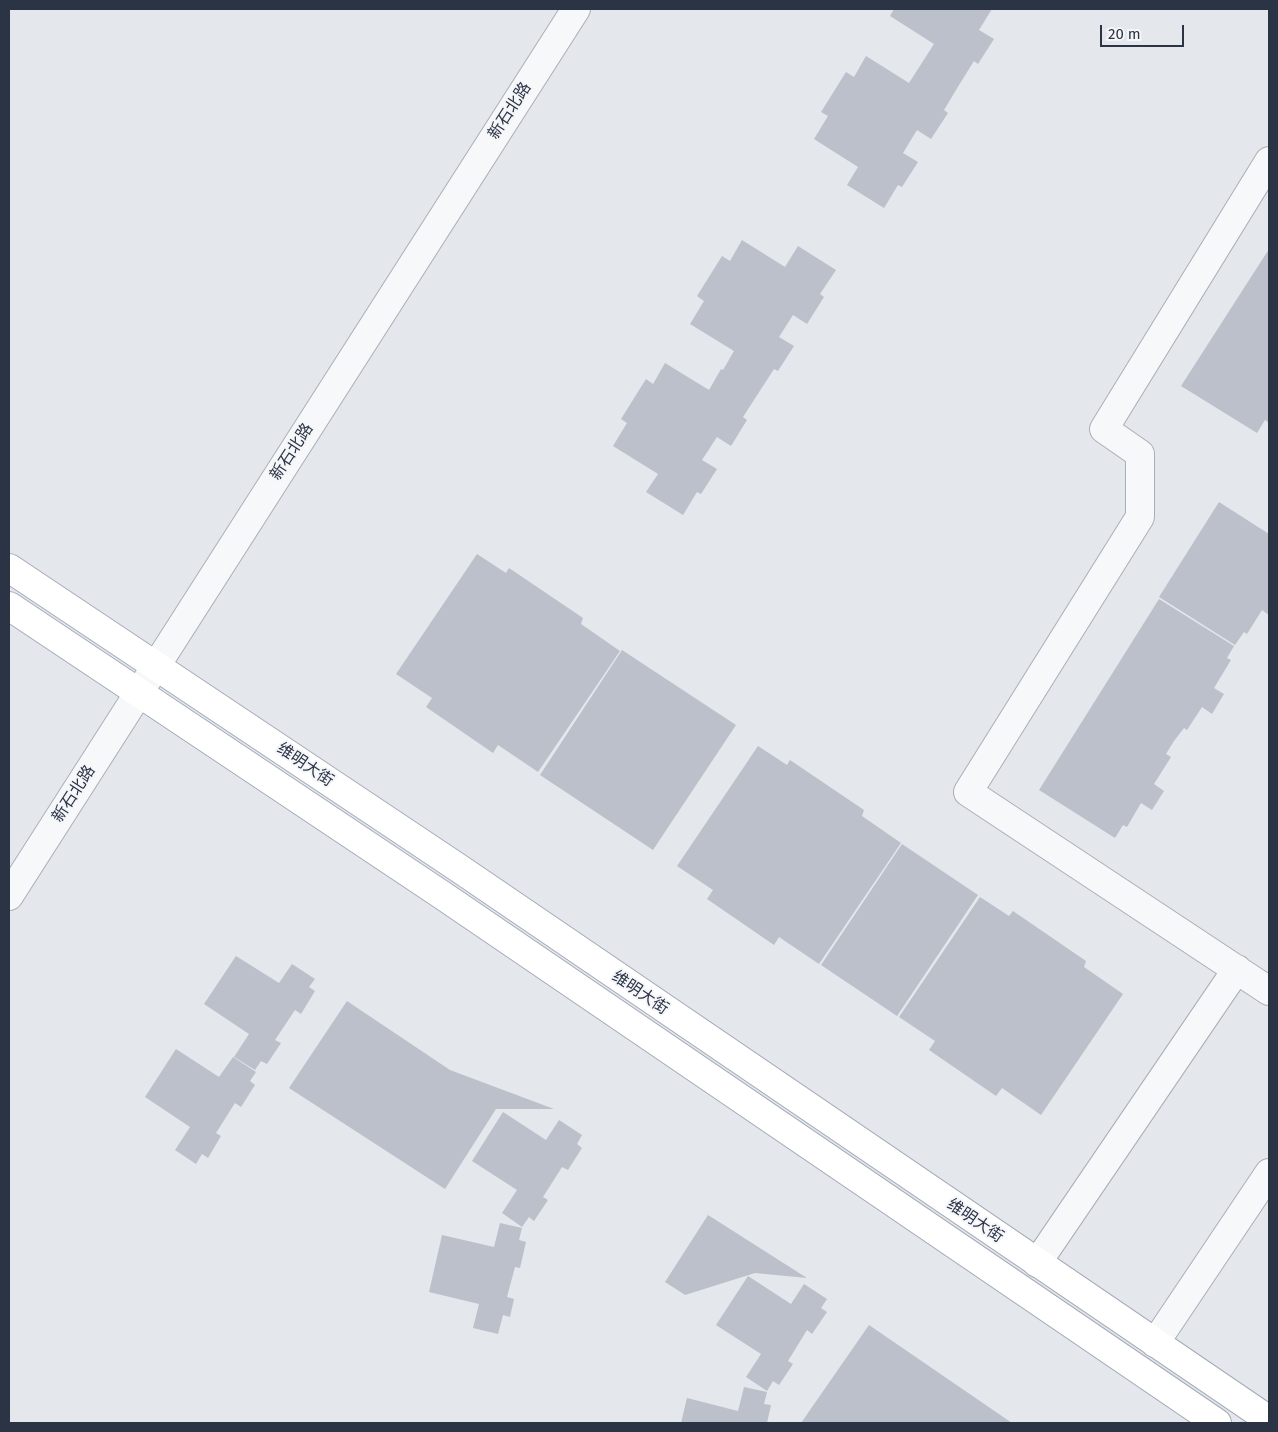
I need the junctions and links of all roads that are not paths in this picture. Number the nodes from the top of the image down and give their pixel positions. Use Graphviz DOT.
graph roads {
  1 [pos="576,9"];
  2 [pos="1269,161"];
  3 [pos="9,568"];
  4 [pos="9,606"];
  5 [pos="156,666"];
  6 [pos="139,693"];
  7 [pos="9,896"];
  8 [pos="1237,969"];
  9 [pos="1269,991"];
  10 [pos="1269,1173"];
  11 [pos="1037,1263"];
  12 [pos="1155,1343"];
  13 [pos="1269,1420"];
  14 [pos="1217,1423"];
  1 -- 5 [label="street, 新石北路"];
  2 -- 8 [label="street"];
  3 -- 5 [label="main road, 维明大街"];
  4 -- 6 [label="main road, 维明大街"];
  5 -- 6 [label="street, 新石北路"];
  5 -- 11 [label="main road, 维明大街"];
  6 -- 7 [label="street, 新石北路"];
  6 -- 14 [label="main road, 维明大街"];
  8 -- 9 [label="street"];
  8 -- 11 [label="street"];
  10 -- 12 [label="street"];
  11 -- 12 [label="main road, 维明大街"];
  12 -- 13 [label="main road, 维明大街"];
}
